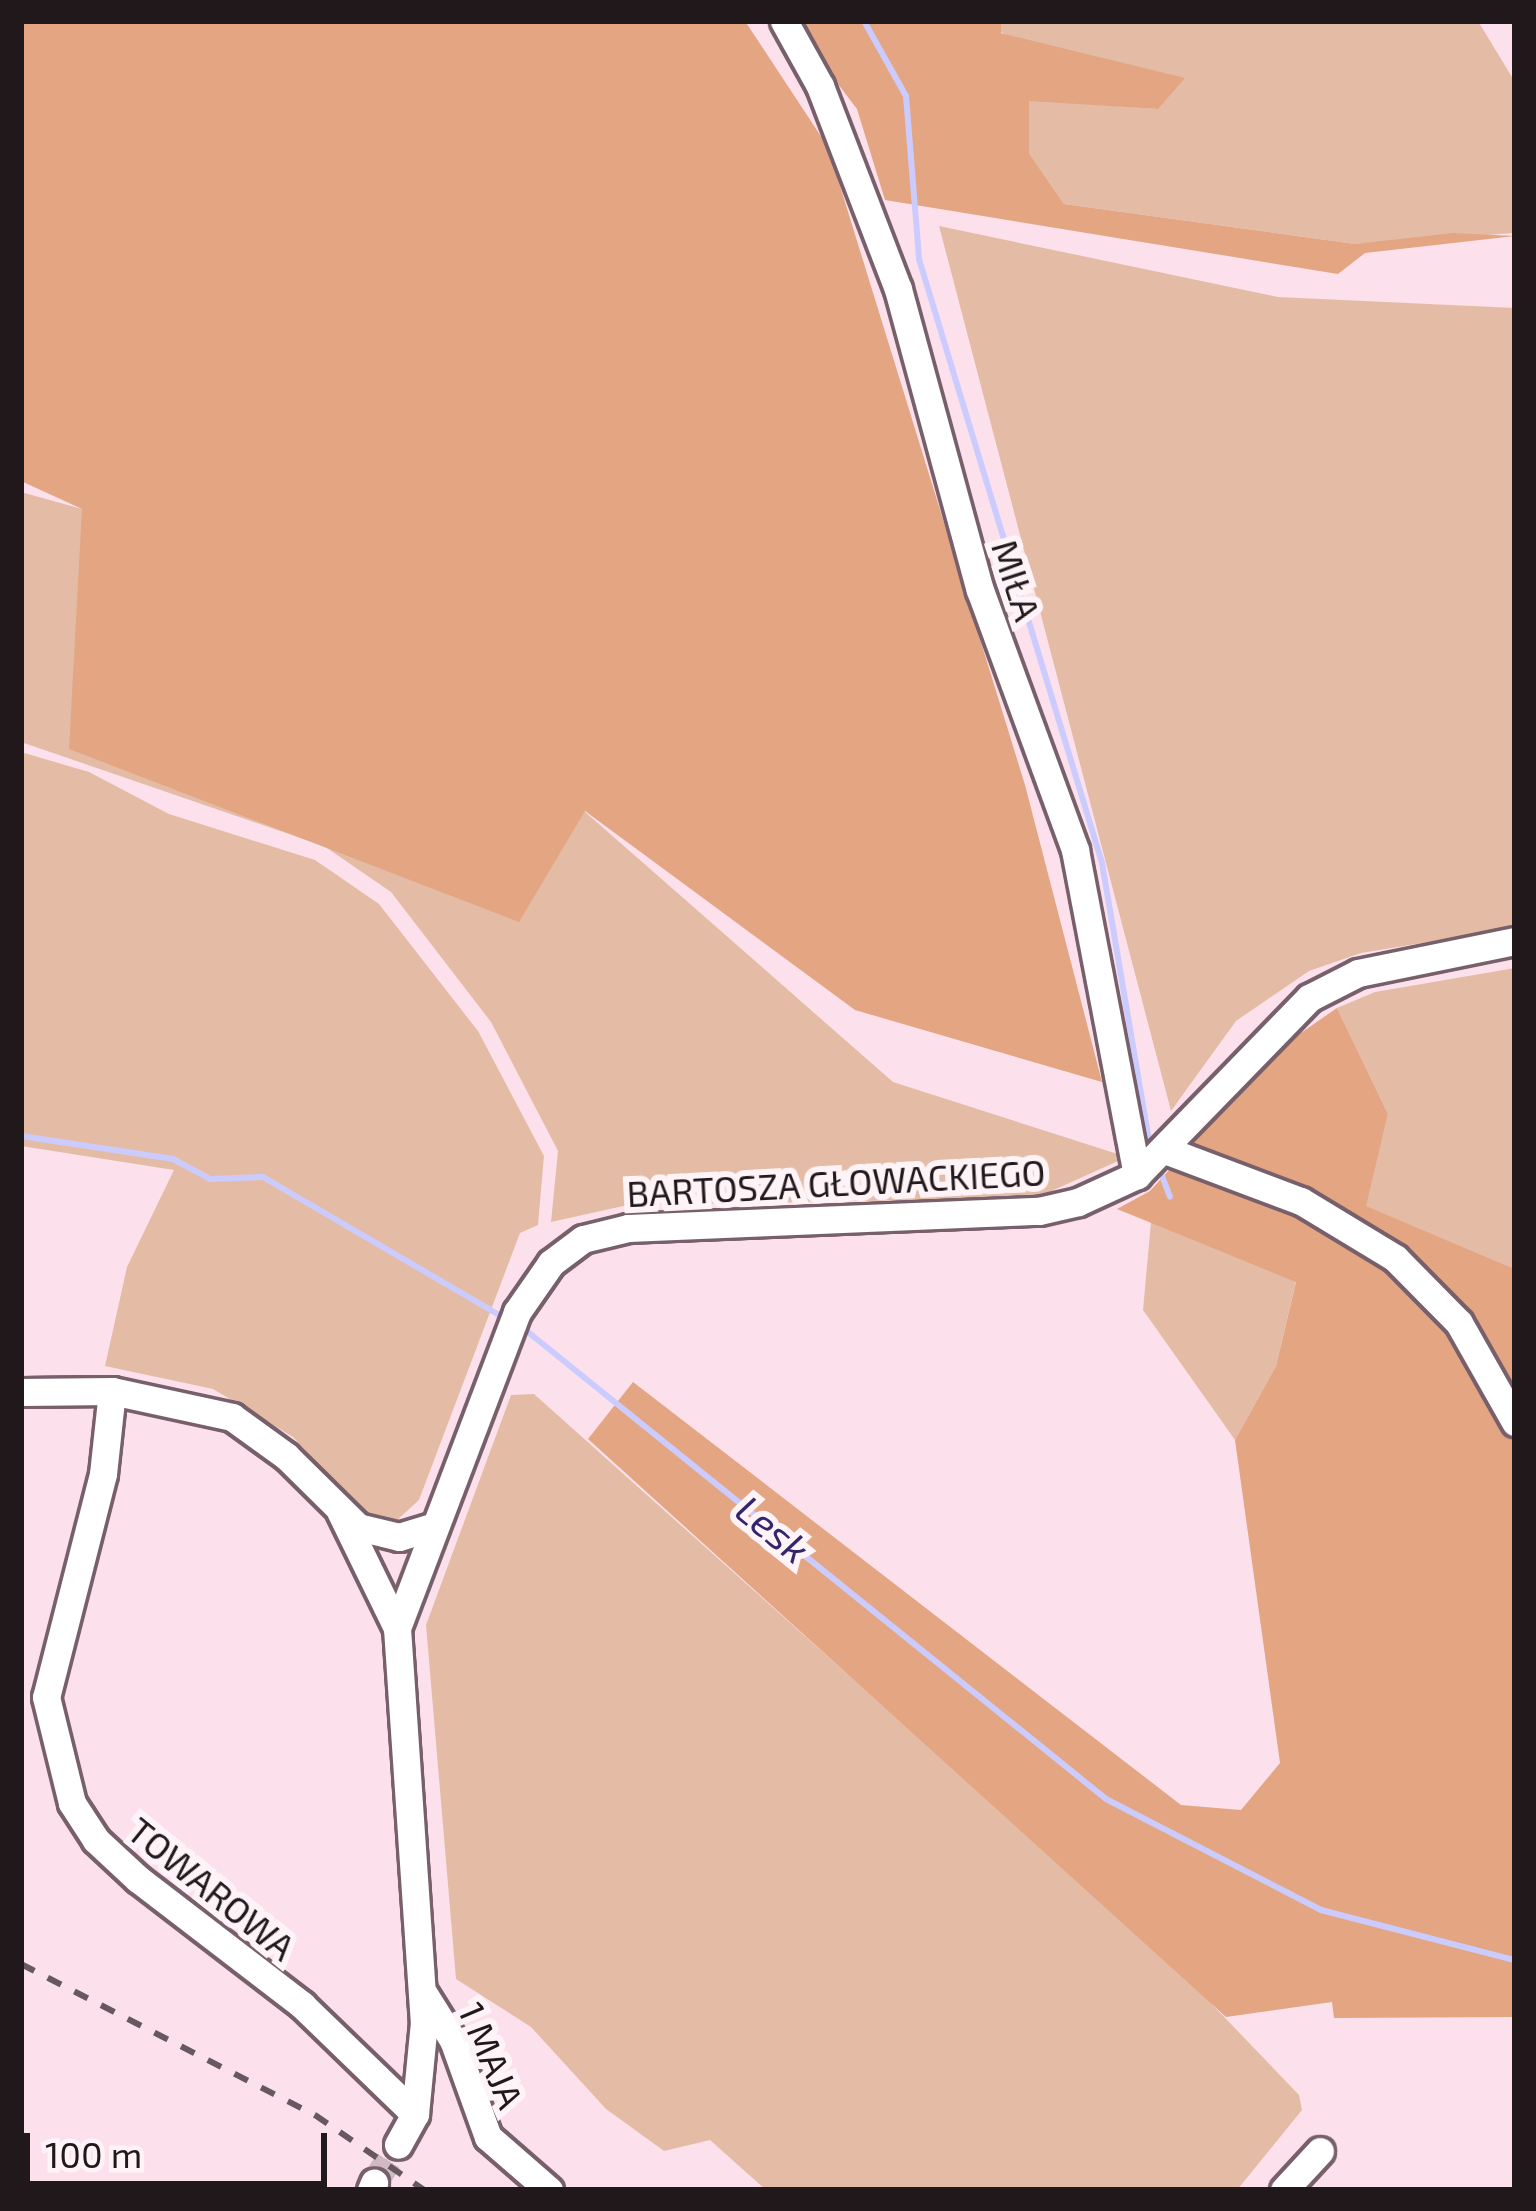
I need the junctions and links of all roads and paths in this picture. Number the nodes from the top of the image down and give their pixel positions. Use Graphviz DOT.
graph roads {
  1 [pos="784,21"];
  2 [pos="1515,941"];
  3 [pos="1165,1150"];
  4 [pos="1136,1175"];
  5 [pos="112,1391"];
  6 [pos="21,1392"];
  7 [pos="1515,1422"];
  8 [pos="340,1511"];
  9 [pos="434,1526"];
  10 [pos="397,1628"];
  11 [pos="424,1994"];
  12 [pos="415,2114"];
  13 [pos="398,2145"];
  14 [pos="1320,2151"];
  15 [pos="549,2190"];
  16 [pos="1284,2190"];
  1 -- 4 [label="street, MIŁA"];
  2 -- 3 [label="street, BARTOSZA GŁOWACKIEGO"];
  3 -- 4 [label="street, BARTOSZA GŁOWACKIEGO"];
  3 -- 7 [label="street"];
  4 -- 9 [label="street, BARTOSZA GŁOWACKIEGO"];
  5 -- 6 [label="street"];
  5 -- 8 [label="street"];
  5 -- 12 [label="street, TOWAROWA"];
  8 -- 9 [label="street"];
  8 -- 10 [label="street"];
  9 -- 10 [label="street, BARTOSZA GŁOWACKIEGO"];
  10 -- 11 [label="street"];
  11 -- 12 [label="street"];
  11 -- 15 [label="street, 1 MAJA"];
  12 -- 13 [label="street"];
  14 -- 16 [label="street"];
}
